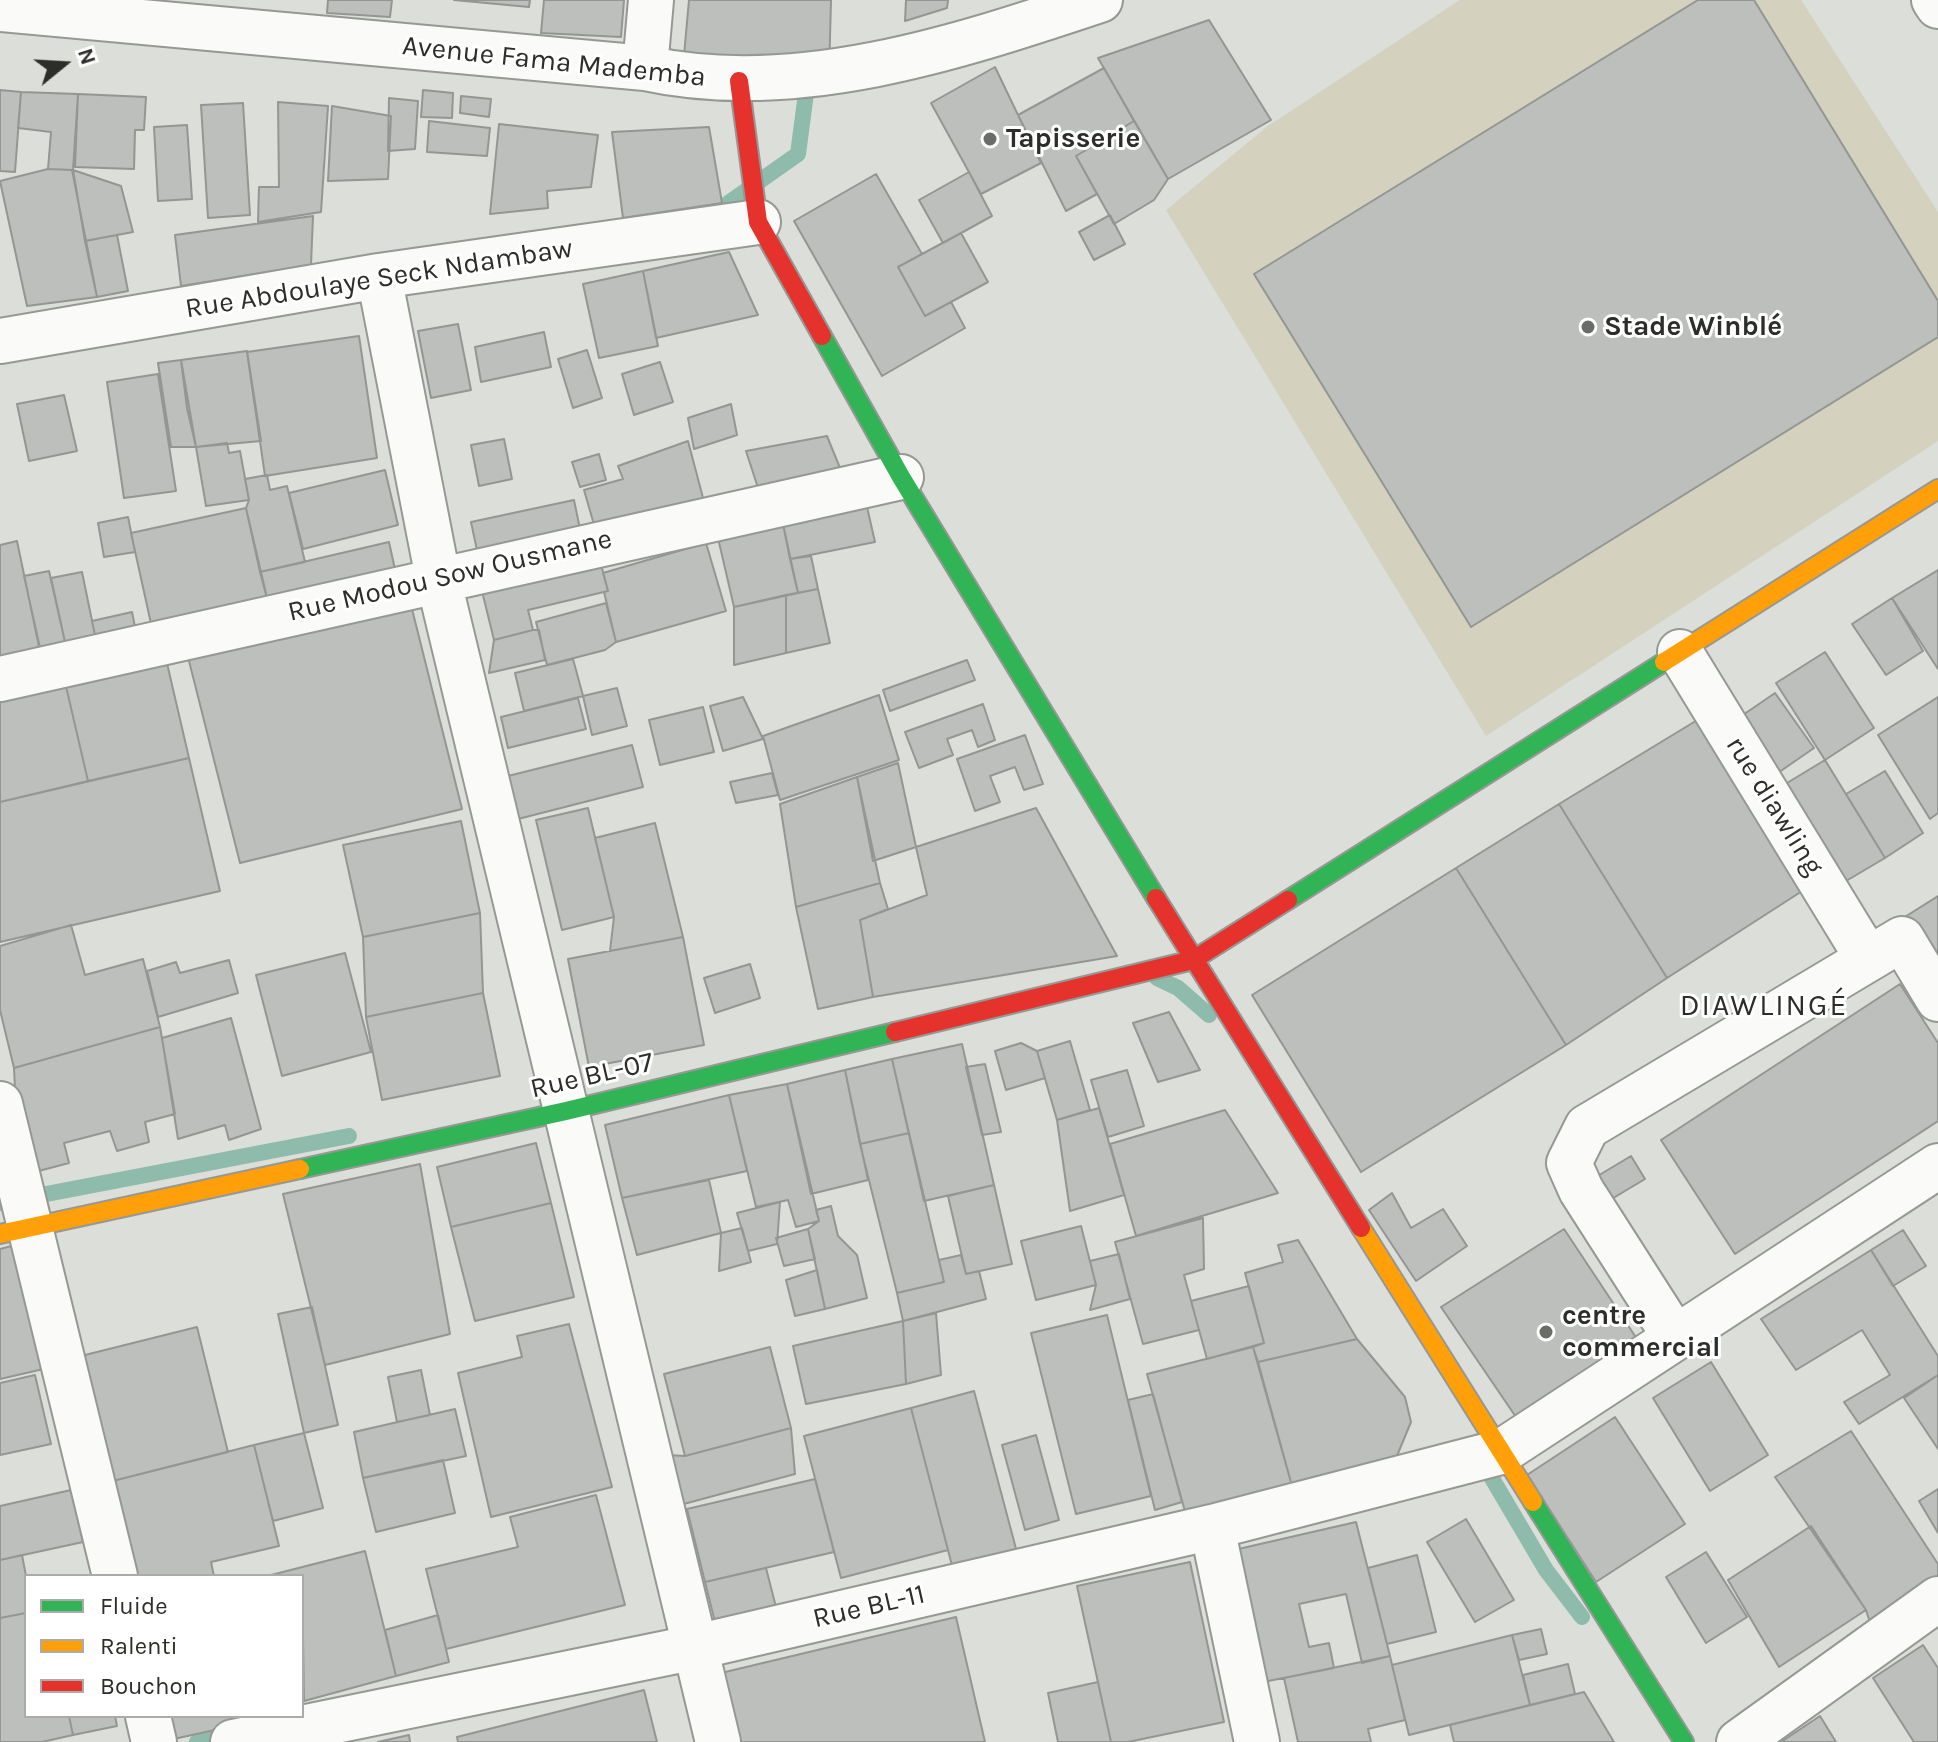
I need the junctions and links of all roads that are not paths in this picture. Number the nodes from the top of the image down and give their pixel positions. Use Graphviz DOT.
graph roads {
  1 [pos="651,0"];
  2 [pos="1100,0"];
  3 [pos="1934,0"];
  4 [pos="1938,6"];
  5 [pos="0,9"];
  6 [pos="142,11"];
  7 [pos="645,68"];
  8 [pos="739,81"];
  9 [pos="758,222"];
  10 [pos="379,276"];
  11 [pos="0,341"];
  12 [pos="901,477"];
  13 [pos="1938,489"];
  14 [pos="438,578"];
  15 [pos="1680,652"];
  16 [pos="0,679"];
  17 [pos="1868,959"];
  18 [pos="1193,960"];
  19 [pos="1938,999"];
  20 [pos="0,1104"];
  21 [pos="566,1111"];
  22 [pos="1938,1166"];
  23 [pos="16,1232"];
  24 [pos="1675,1337"];
  25 [pos="1501,1452"];
  26 [pos="1212,1527"];
  27 [pos="114,1574"];
  28 [pos="1938,1599"];
  29 [pos="696,1647"];
  30 [pos="148,1718"];
  31 [pos="154,1742"];
  32 [pos="233,1742"];
  33 [pos="718,1742"];
  34 [pos="1257,1742"];
  35 [pos="1684,1742"];
  36 [pos="1739,1742"];
  1 -- 7 [label="street"];
  2 -- 8 [label="street, Avenue Fama Mademba"];
  3 -- 4 [label="street"];
  5 -- 6 [label="street, Avenue Fama Mademba"];
  6 -- 7 [label="street, Avenue Fama Mademba"];
  7 -- 8 [label="street, Avenue Fama Mademba"];
  8 -- 9 [label="street"];
  9 -- 10 [label="street, Rue Abdoulaye Seck Ndambaw"];
  9 -- 12 [label="street"];
  10 -- 11 [label="street, Rue Abdoulaye Seck Ndambaw"];
  10 -- 14 [label="street"];
  12 -- 14 [label="street, Rue Modou Sow Ousmane"];
  12 -- 18 [label="street"];
  13 -- 15 [label="street, Rue BL-07"];
  14 -- 16 [label="street, Rue Modou Sow Ousmane"];
  14 -- 21 [label="street"];
  15 -- 17 [label="street, rue diawling"];
  15 -- 18 [label="street, Rue BL-07"];
  17 -- 19 [label="street"];
  17 -- 24 [label="street"];
  18 -- 21 [label="street, Rue BL-07"];
  18 -- 25 [label="street"];
  20 -- 23 [label="street"];
  21 -- 23 [label="street, Rue BL-07"];
  21 -- 29 [label="street"];
  22 -- 24 [label="street, Rue BL-11"];
  23 -- 27 [label="street"];
  24 -- 25 [label="street, Rue BL-11"];
  25 -- 26 [label="street, Rue BL-11"];
  25 -- 35 [label="street"];
  26 -- 29 [label="street, Rue BL-11"];
  26 -- 34 [label="street"];
  28 -- 36 [label="street"];
  29 -- 32 [label="street, Rue BL-11"];
  29 -- 33 [label="street"];
  30 -- 31 [label="street"];
}
